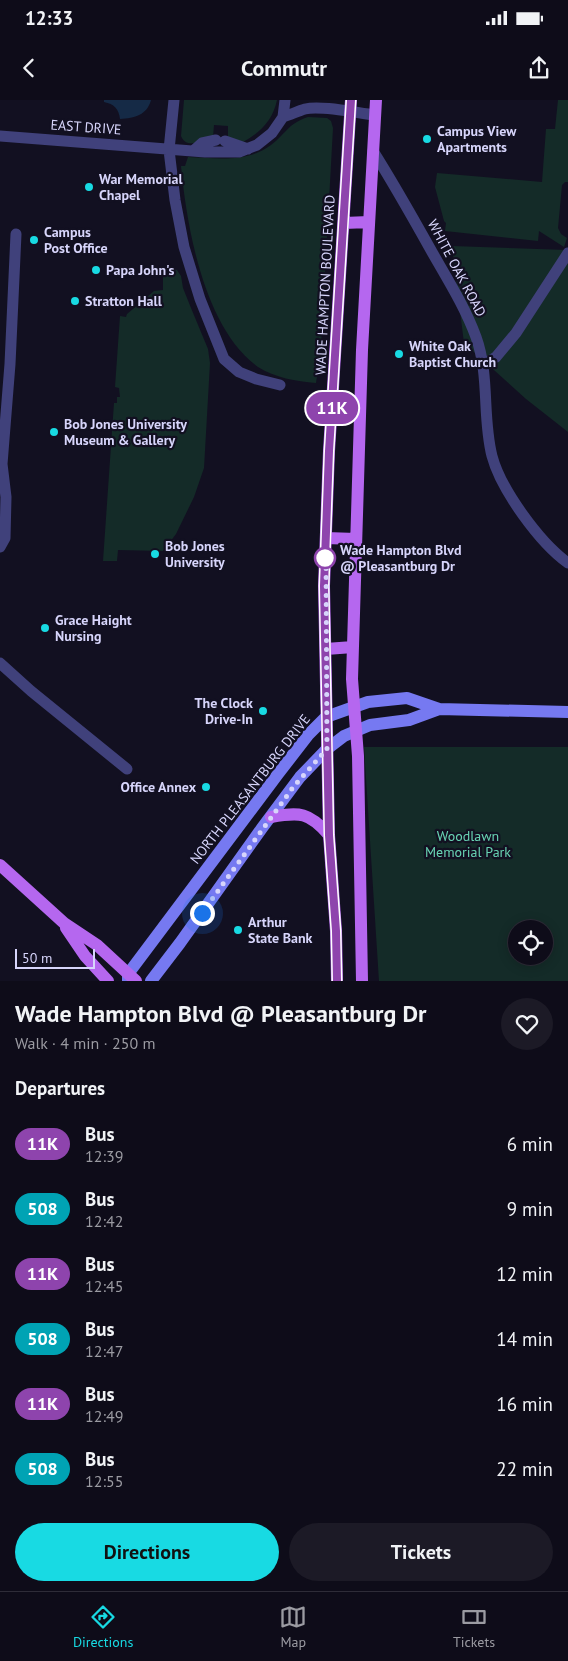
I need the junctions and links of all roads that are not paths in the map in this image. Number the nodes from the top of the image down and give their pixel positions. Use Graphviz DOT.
graph roads {
  1 [pos="174,100"];
  2 [pos="285,100"];
  3 [pos="376,100"];
  4 [pos="350,106"];
  5 [pos="376,114"];
  6 [pos="283,117"];
  7 [pos="0,136"];
  8 [pos="248,149"];
  9 [pos="169,150"];
  10 [pos="193,151"];
  11 [pos="373,151"];
  12 [pos="369,222"];
  13 [pos="344,223"];
  14 [pos="16,234"];
  15 [pos="568,253"];
  16 [pos="484,365"];
  17 [pos="280,385"];
  18 [pos="326,538"];
  19 [pos="356,539"];
  20 [pos="0,547"];
  21 [pos="568,563"];
  22 [pos="354,647"];
  23 [pos="326,649"];
  24 [pos="0,663"];
  25 [pos="355,705"];
  26 [pos="439,709"];
  27 [pos="568,712"];
  28 [pos="326,717"];
  29 [pos="356,730"];
  30 [pos="327,749"];
  31 [pos="127,769"];
  32 [pos="271,816"];
  33 [pos="329,835"];
  34 [pos="0,865"];
  35 [pos="64,923"];
  36 [pos="131,979"];
  37 [pos="108,981"];
  38 [pos="151,981"];
  39 [pos="337,981"];
  40 [pos="362,981"];
  1 -- 9 [label="street"];
  2 -- 6 [label="street"];
  3 -- 5 [label="main road"];
  4 -- 5 [label="street"];
  4 -- 6 [label="street"];
  4 -- 13 [label="main road, WADE HAMPTON BOULEVARD"];
  5 -- 11 [label="main road"];
  6 -- 8 [label="street"];
  7 -- 9 [label="street, EAST DRIVE"];
  8 -- 10 [label="street, EAST DRIVE"];
  8 -- 10 [label="street"];
  9 -- 10 [label="street, EAST DRIVE"];
  9 -- 17 [label="street"];
  11 -- 12 [label="main road"];
  11 -- 16 [label="street, WHITE OAK ROAD"];
  12 -- 13 [label="main road"];
  12 -- 19 [label="main road"];
  13 -- 18 [label="main road, WADE HAMPTON BOULEVARD"];
  14 -- 20 [label="street"];
  15 -- 16 [label="street"];
  16 -- 21 [label="street, WHITE OAK ROAD"];
  18 -- 19 [label="main road"];
  18 -- 23 [label="main road, WADE HAMPTON BOULEVARD"];
  19 -- 22 [label="main road"];
  22 -- 23 [label="main road"];
  22 -- 25 [label="main road"];
  23 -- 28 [label="main road, WADE HAMPTON BOULEVARD"];
  24 -- 31 [label="street"];
  25 -- 26 [label="main road, NORTH PLEASANTBURG DRIVE"];
  25 -- 28 [label="main road, NORTH PLEASANTBURG DRIVE"];
  25 -- 29 [label="main road"];
  26 -- 27 [label="main road, NORTH PLEASANTBURG DRIVE"];
  26 -- 29 [label="main road, NORTH PLEASANTBURG DRIVE"];
  28 -- 30 [label="main road, WADE HAMPTON BOULEVARD"];
  28 -- 36 [label="main road, NORTH PLEASANTBURG DRIVE"];
  29 -- 30 [label="main road, NORTH PLEASANTBURG DRIVE"];
  29 -- 40 [label="main road"];
  30 -- 32 [label="main road, NORTH PLEASANTBURG DRIVE"];
  30 -- 33 [label="main road, WADE HAMPTON BOULEVARD"];
  32 -- 33 [label="main road"];
  32 -- 38 [label="main road, NORTH PLEASANTBURG DRIVE"];
  33 -- 39 [label="main road, WADE HAMPTON BOULEVARD"];
  34 -- 35 [label="main road, NORTH PLEASANTBURG DRIVE"];
  35 -- 36 [label="main road, NORTH PLEASANTBURG DRIVE"];
  35 -- 37 [label="main road, NORTH PLEASANTBURG DRIVE"];
}
